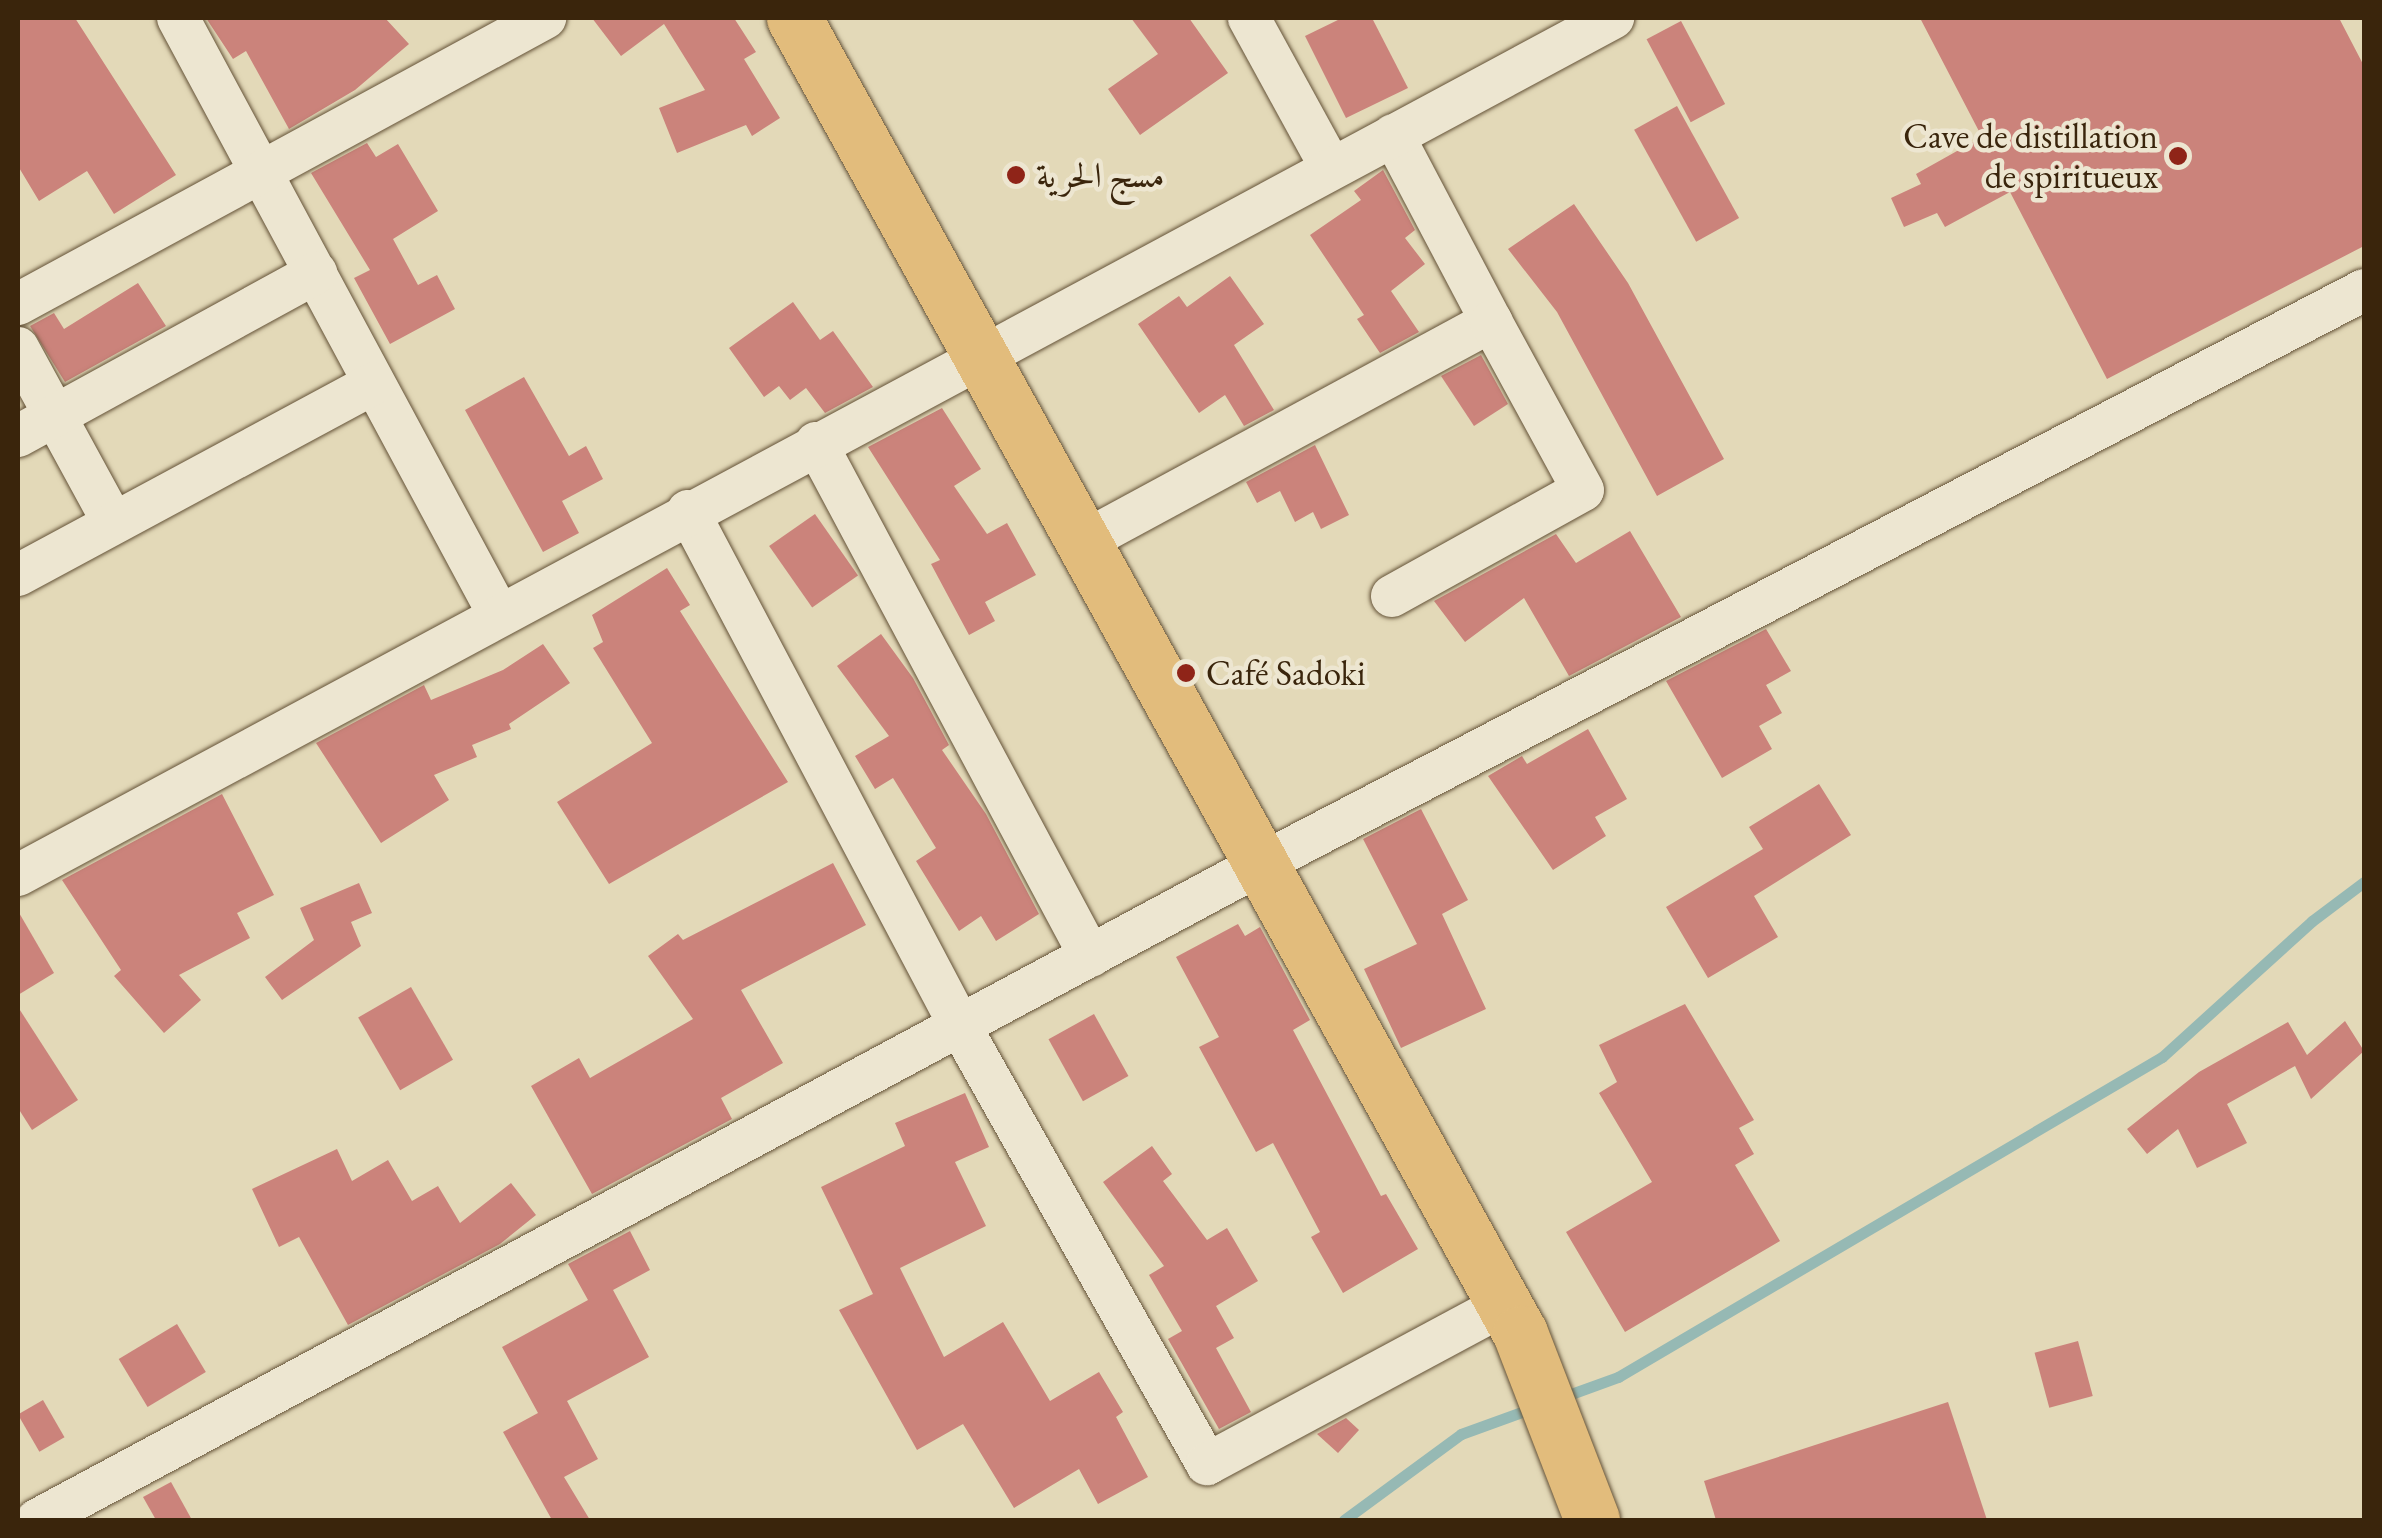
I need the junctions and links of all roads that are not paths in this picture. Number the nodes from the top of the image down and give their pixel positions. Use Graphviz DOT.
graph roads {
  1 [pos="178,18"];
  2 [pos="545,18"];
  3 [pos="794,18"];
  4 [pos="1250,18"];
  5 [pos="1613,18"];
  6 [pos="1393,135"];
  7 [pos="1331,168"];
  8 [pos="261,172"];
  9 [pos="316,274"];
  10 [pos="2364,290"];
  11 [pos="18,304"];
  12 [pos="1491,321"];
  13 [pos="18,348"];
  14 [pos="978,354"];
  15 [pos="374,383"];
  16 [pos="54,416"];
  17 [pos="18,436"];
  18 [pos="816,443"];
  19 [pos="688,511"];
  20 [pos="113,522"];
  21 [pos="1082,542"];
  22 [pos="18,576"];
  23 [pos="1392,596"];
  24 [pos="498,613"];
  25 [pos="1264,864"];
  26 [pos="18,875"];
  27 [pos="1090,956"];
  28 [pos="960,1026"];
  29 [pos="1511,1319"];
  30 [pos="37,1520"];
  31 [pos="1592,1520"];
  1 -- 8 [label="street"];
  2 -- 8 [label="street"];
  3 -- 14 [label="main road"];
  4 -- 7 [label="street"];
  5 -- 6 [label="street"];
  6 -- 7 [label="street"];
  6 -- 12 [label="street"];
  7 -- 14 [label="street"];
  8 -- 9 [label="street"];
  8 -- 11 [label="street"];
  9 -- 15 [label="street"];
  9 -- 16 [label="street"];
  10 -- 25 [label="street"];
  12 -- 21 [label="street"];
  12 -- 23 [label="street"];
  13 -- 16 [label="street"];
  14 -- 18 [label="street"];
  14 -- 21 [label="main road"];
  15 -- 20 [label="street"];
  15 -- 24 [label="street"];
  16 -- 17 [label="street"];
  16 -- 20 [label="street"];
  18 -- 19 [label="street"];
  18 -- 27 [label="street"];
  19 -- 24 [label="street"];
  19 -- 28 [label="street"];
  20 -- 22 [label="street"];
  21 -- 25 [label="main road"];
  24 -- 26 [label="street"];
  25 -- 27 [label="street"];
  25 -- 29 [label="main road"];
  27 -- 28 [label="street"];
  28 -- 29 [label="street"];
  28 -- 30 [label="street"];
  29 -- 31 [label="main road"];
}
